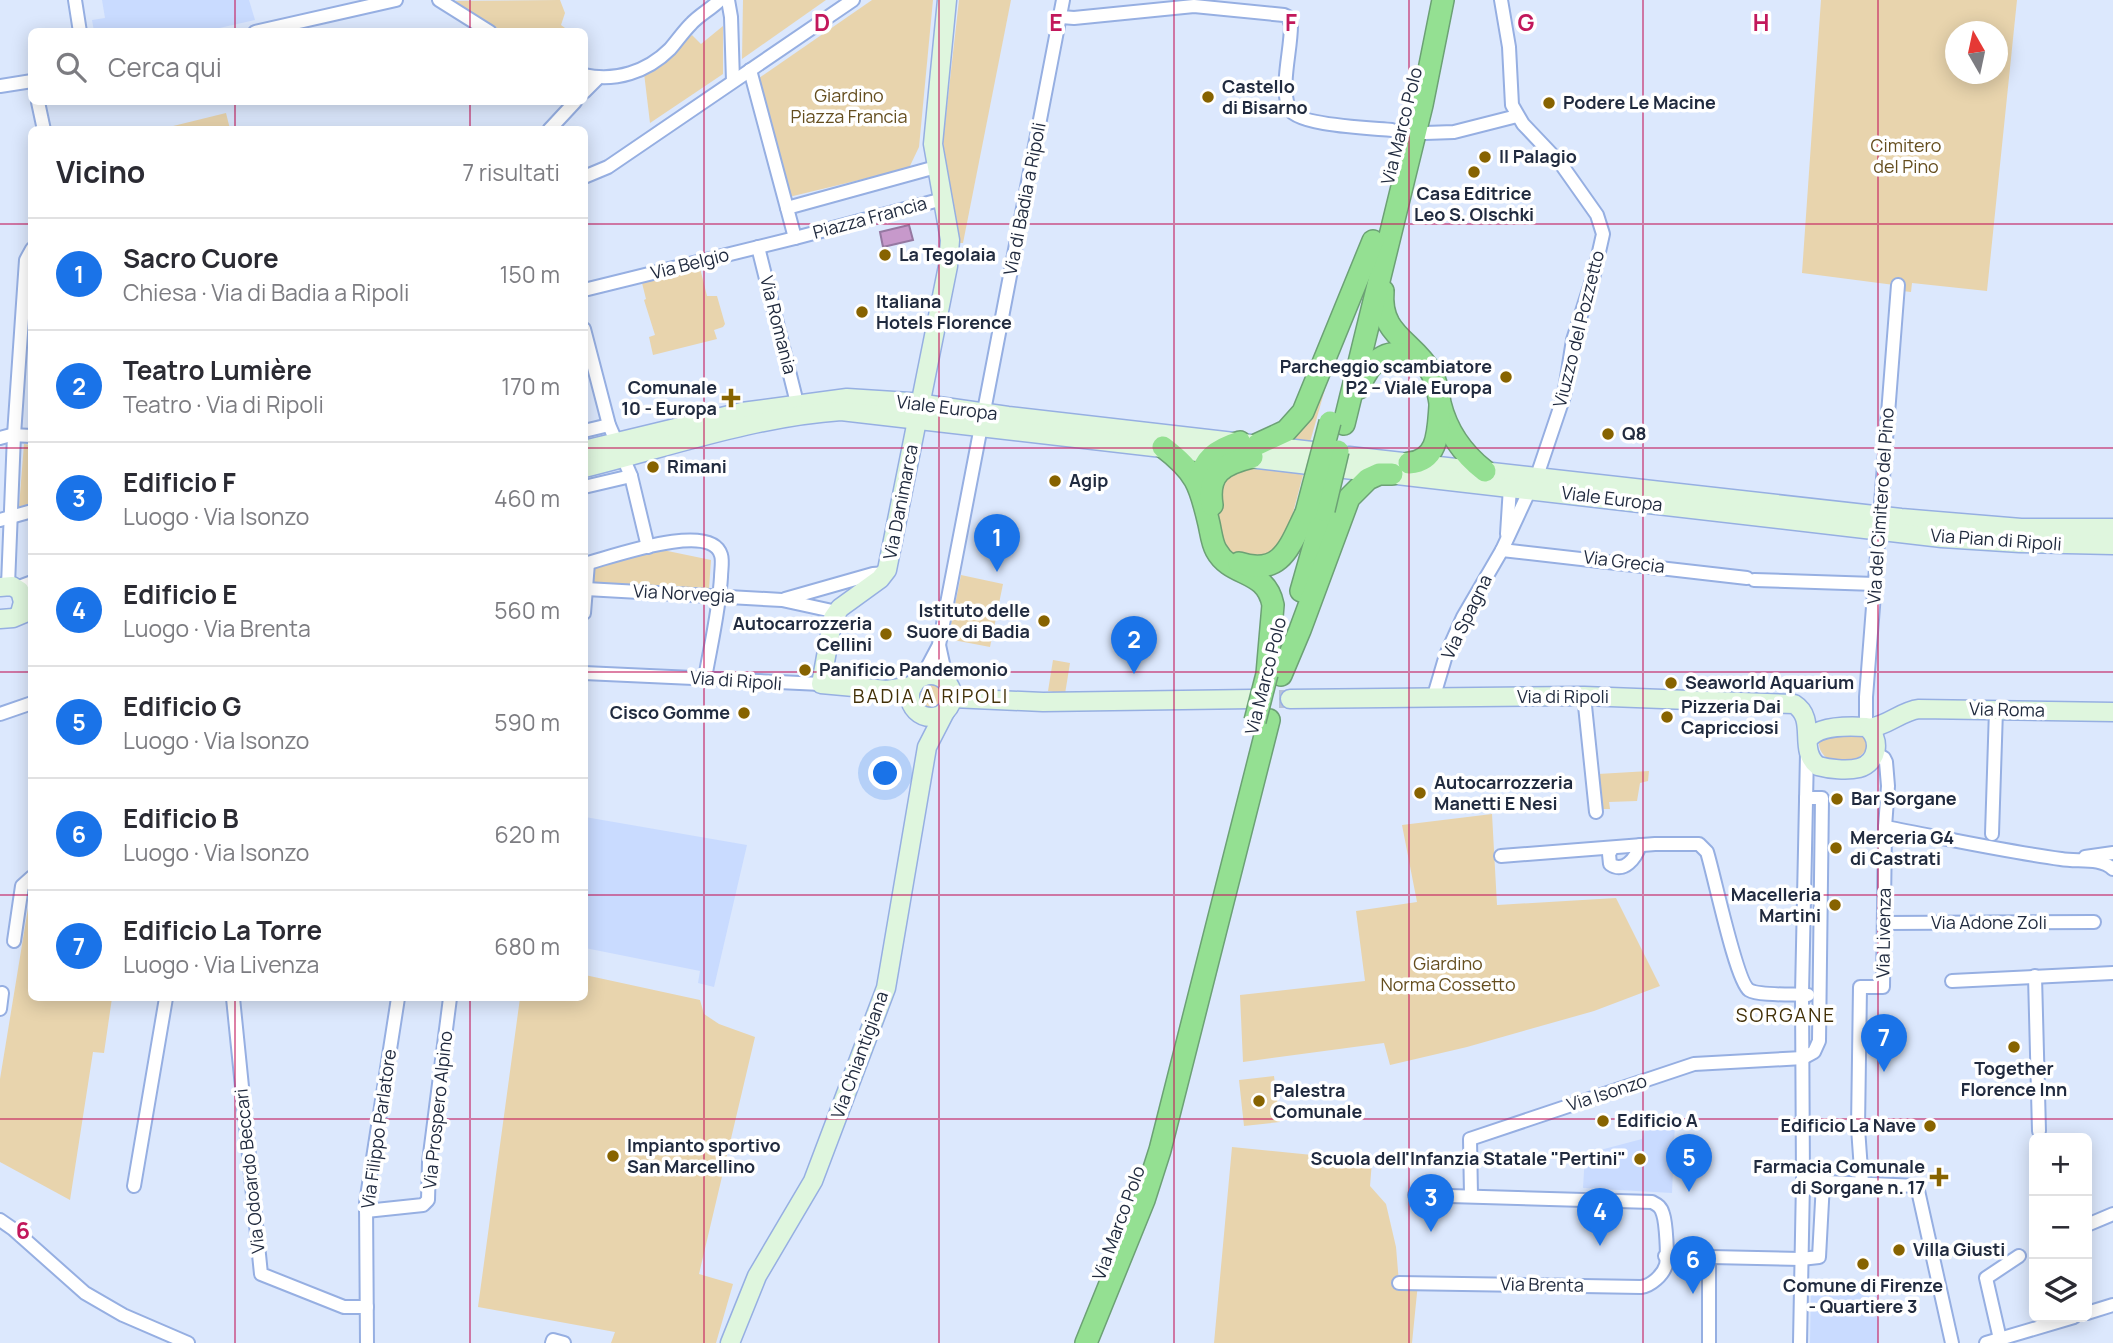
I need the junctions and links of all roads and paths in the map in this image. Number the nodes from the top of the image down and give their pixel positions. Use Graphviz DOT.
graph roads {
  1 [pos="75,0"];
  2 [pos="396,0"];
  3 [pos="439,0"];
  4 [pos="720,0"];
  5 [pos="728,0"];
  6 [pos="947,0"];
  7 [pos="1063,0"];
  8 [pos="1430,0"];
  9 [pos="1443,0"];
  10 [pos="1501,0"];
  11 [pos="846,2"];
  12 [pos="1060,17"];
  13 [pos="79,28"];
  14 [pos="266,28"];
  15 [pos="484,28"];
  16 [pos="750,70"];
  17 [pos="591,76"];
  18 [pos="733,81"];
  19 [pos="28,82"];
  20 [pos="0,86"];
  21 [pos="39,105"];
  22 [pos="572,105"];
  23 [pos="1517,116"];
  24 [pos="43,126"];
  25 [pos="552,126"];
  26 [pos="1392,130"];
  27 [pos="1425,133"];
  28 [pos="936,167"];
  29 [pos="588,175"];
  30 [pos="943,199"];
  31 [pos="786,208"];
  32 [pos="795,237"];
  33 [pos="1380,242"];
  34 [pos="758,247"];
  35 [pos="28,256"];
  36 [pos="1898,285"];
  37 [pos="588,289"];
  38 [pos="588,359"];
  39 [pos="1425,364"];
  40 [pos="797,403"];
  41 [pos="1441,404"];
  42 [pos="919,411"];
  43 [pos="983,419"];
  44 [pos="1337,423"];
  45 [pos="608,425"];
  46 [pos="588,430"];
  47 [pos="14,435"];
  48 [pos="28,436"];
  49 [pos="0,438"];
  50 [pos="1163,447"];
  51 [pos="1250,448"];
  52 [pos="588,450"];
  53 [pos="620,450"];
  54 [pos="1216,452"];
  55 [pos="1311,458"];
  56 [pos="1347,462"];
  57 [pos="588,466"];
  58 [pos="1400,468"];
  59 [pos="1485,471"];
  60 [pos="631,476"];
  61 [pos="1533,483"];
  62 [pos="1199,484"];
  63 [pos="588,486"];
  64 [pos="1506,486"];
  65 [pos="28,511"];
  66 [pos="1315,512"];
  67 [pos="6,518"];
  68 [pos="1880,523"];
  69 [pos="2113,528"];
  70 [pos="1504,543"];
  71 [pos="2113,545"];
  72 [pos="648,548"];
  73 [pos="588,563"];
  74 [pos="886,573"];
  75 [pos="1875,584"];
  76 [pos="18,587"];
  77 [pos="588,589"];
  78 [pos="719,596"];
  79 [pos="782,600"];
  80 [pos="837,612"];
  81 [pos="12,617"];
  82 [pos="939,645"];
  83 [pos="588,673"];
  84 [pos="1274,674"];
  85 [pos="705,678"];
  86 [pos="918,681"];
  87 [pos="821,684"];
  88 [pos="887,691"];
  89 [pos="1584,696"];
  90 [pos="948,697"];
  91 [pos="1252,698"];
  92 [pos="1290,699"];
  93 [pos="1433,699"];
  94 [pos="28,704"];
  95 [pos="915,709"];
  96 [pos="1996,710"];
  97 [pos="2113,712"];
  98 [pos="0,713"];
  99 [pos="1902,714"];
  100 [pos="1262,721"];
  101 [pos="1868,728"];
  102 [pos="1807,746"];
  103 [pos="927,747"];
  104 [pos="1876,752"];
  105 [pos="1831,768"];
  106 [pos="1860,768"];
  107 [pos="1888,786"];
  108 [pos="1806,795"];
  109 [pos="1596,812"];
  110 [pos="1885,827"];
  111 [pos="1992,834"];
  112 [pos="1612,849"];
  113 [pos="1639,850"];
  114 [pos="2113,853"];
  115 [pos="1501,856"];
  116 [pos="2071,861"];
  117 [pos="2113,870"];
  118 [pos="28,881"];
  119 [pos="1805,884"];
  120 [pos="1821,884"];
  121 [pos="2094,922"];
  122 [pos="1885,923"];
  123 [pos="14,941"];
  124 [pos="2113,973"];
  125 [pos="2035,976"];
  126 [pos="1952,981"];
  127 [pos="2,993"];
  128 [pos="1802,994"];
  129 [pos="1819,996"];
  130 [pos="165,1001"];
  131 [pos="233,1001"];
  132 [pos="393,1001"];
  133 [pos="450,1001"];
  134 [pos="0,1009"];
  135 [pos="1803,1058"];
  136 [pos="2039,1131"];
  137 [pos="1802,1181"];
  138 [pos="1823,1183"];
  139 [pos="1862,1184"];
  140 [pos="134,1186"];
  141 [pos="1415,1195"];
  142 [pos="1471,1195"];
  143 [pos="366,1211"];
  144 [pos="2113,1214"];
  145 [pos="0,1220"];
  146 [pos="2092,1223"];
  147 [pos="1665,1256"];
  148 [pos="2018,1256"];
  149 [pos="1709,1258"];
  150 [pos="1801,1259"];
  151 [pos="1399,1283"];
  152 [pos="2113,1305"];
  153 [pos="368,1307"];
  154 [pos="2092,1311"];
  155 [pos="2057,1322"];
  156 [pos="2000,1339"];
  157 [pos="188,1343"];
  158 [pos="367,1343"];
  159 [pos="552,1343"];
  160 [pos="564,1343"];
  161 [pos="730,1343"];
  162 [pos="1072,1343"];
  163 [pos="1086,1343"];
  164 [pos="1709,1343"];
  165 [pos="1800,1343"];
  166 [pos="1952,1343"];
  167 [pos="1986,1343"];
  1 -- 13 [label="street"];
  2 -- 14 [label="street"];
  3 -- 15 [label="street"];
  4 -- 17 [label="street"];
  5 -- 18 [label="street"];
  6 -- 28 [label="main road, Piazza Francia"];
  7 -- 12 [label="street, Via di Badia a Ripoli"];
  8 -- 33 [label="highway, Via Marco Polo"];
  9 -- 33 [label="highway, Via Marco Polo"];
  10 -- 23 [label="street"];
  11 -- 16 [label="street"];
  12 -- 26 [label="street"];
  12 -- 43 [label="street, Via di Badia a Ripoli"];
  16 -- 18 [label="street"];
  16 -- 31 [label="street, Piazza Francia"];
  18 -- 29 [label="street"];
  19 -- 20 [label="street"];
  21 -- 24 [label="street"];
  22 -- 25 [label="street"];
  23 -- 27 [label="street"];
  23 -- 61 [label="street, Viuzzo del Pozzetto"];
  28 -- 30 [label="main road, Piazza Francia"];
  28 -- 31 [label="street, Piazza Francia"];
  30 -- 32 [label="street, Piazza Francia"];
  30 -- 42 [label="main road, Via Danimarca"];
  31 -- 32 [label="street, Piazza Francia"];
  32 -- 34 [label="street, Via Belgio"];
  33 -- 39 [label="highway"];
  33 -- 44 [label="highway, Via Marco Polo"];
  33 -- 51 [label="highway"];
  34 -- 37 [label="street, Via Belgio"];
  34 -- 40 [label="street, Via Romania"];
  35 -- 47 [label="street"];
  36 -- 68 [label="street, Via del Cimitero del Pino"];
  38 -- 45 [label="street"];
  39 -- 41 [label="highway"];
  39 -- 44 [label="highway"];
  40 -- 42 [label="main road, Viale Europa"];
  40 -- 53 [label="main road, Viale Europa"];
  41 -- 58 [label="highway"];
  41 -- 59 [label="highway"];
  42 -- 43 [label="main road, Viale Europa"];
  42 -- 53 [label="main road, Viale Europa"];
  42 -- 74 [label="main road, Via Danimarca"];
  43 -- 50 [label="main road, Viale Europa"];
  43 -- 51 [label="main road, Viale Europa"];
  43 -- 82 [label="street, Via di Badia a Ripoli"];
  44 -- 66 [label="highway, Via Marco Polo, bridge"];
  45 -- 46 [label="street"];
  45 -- 53 [label="street"];
  47 -- 48 [label="street"];
  47 -- 49 [label="street"];
  47 -- 67 [label="street"];
  50 -- 54 [label="main road, Viale Europa"];
  50 -- 62 [label="highway"];
  51 -- 54 [label="highway"];
  51 -- 55 [label="main road, Viale Europa"];
  51 -- 66 [label="highway"];
  52 -- 53 [label="main road, Viale Europa"];
  53 -- 57 [label="main road, Viale Europa"];
  53 -- 60 [label="street"];
  54 -- 62 [label="highway"];
  56 -- 58 [label="main road, Viale Europa"];
  58 -- 59 [label="main road, Viale Europa"];
  58 -- 64 [label="main road, Viale Europa"];
  58 -- 84 [label="highway"];
  59 -- 61 [label="main road, Viale Europa"];
  60 -- 63 [label="street"];
  60 -- 72 [label="street"];
  61 -- 64 [label="main road, Viale Europa"];
  61 -- 68 [label="main road, Viale Europa"];
  61 -- 70 [label="street, Via Spagna"];
  62 -- 84 [label="highway"];
  64 -- 70 [label="street, Via Spagna"];
  65 -- 67 [label="street"];
  66 -- 84 [label="highway, Via Marco Polo"];
  67 -- 76 [label="street"];
  68 -- 69 [label="main road, Via Pian di Ripoli"];
  68 -- 71 [label="main road, Via Pian di Ripoli"];
  68 -- 75 [label="street, Via del Cimitero del Pino"];
  70 -- 75 [label="street, Via Grecia"];
  70 -- 93 [label="street, Via Spagna"];
  72 -- 73 [label="street"];
  72 -- 78 [label="street"];
  74 -- 79 [label="street, Via Norvegia"];
  74 -- 80 [label="main road, Via Danimarca"];
  75 -- 101 [label="street, Via del Cimitero del Pino"];
  76 -- 81 [label="main road"];
  77 -- 78 [label="street, Via Norvegia"];
  78 -- 79 [label="street, Via Norvegia"];
  78 -- 85 [label="street"];
  79 -- 80 [label="street, Via Norvegia"];
  80 -- 87 [label="main road"];
  82 -- 86 [label="street, Via di Badia a Ripoli"];
  82 -- 90 [label="street, Via di Badia a Ripoli"];
  83 -- 85 [label="street, Via di Ripoli"];
  84 -- 100 [label="highway, Via Marco Polo"];
  85 -- 87 [label="street, Via di Ripoli"];
  86 -- 88 [label="main road, Via di Ripoli"];
  86 -- 90 [label="main road"];
  86 -- 95 [label="main road"];
  87 -- 88 [label="main road, Via di Ripoli"];
  88 -- 95 [label="main road, Via di Ripoli"];
  89 -- 93 [label="main road, Via di Ripoli"];
  89 -- 102 [label="main road, Via di Ripoli"];
  89 -- 109 [label="street"];
  90 -- 91 [label="main road"];
  90 -- 95 [label="main road"];
  90 -- 103 [label="main road, Via Chiantigiana"];
  92 -- 93 [label="main road, Via di Ripoli"];
  94 -- 98 [label="street"];
  95 -- 103 [label="main road, Via Chiantigiana"];
  96 -- 97 [label="main road, Via Roma"];
  96 -- 99 [label="main road, Via Roma"];
  96 -- 111 [label="street"];
  99 -- 101 [label="main road, Via Roma"];
  99 -- 104 [label="main road"];
  100 -- 162 [label="highway, Via Marco Polo"];
  100 -- 163 [label="highway, Via Marco Polo"];
  101 -- 102 [label="main road"];
  101 -- 104 [label="main road"];
  102 -- 105 [label="main road"];
  102 -- 108 [label="street"];
  103 -- 161 [label="main road, Via Chiantigiana"];
  104 -- 106 [label="main road"];
  104 -- 107 [label="street, Via Livenza"];
  105 -- 106 [label="main road"];
  105 -- 108 [label="street"];
  106 -- 107 [label="street"];
  107 -- 110 [label="street, Via Livenza"];
  108 -- 119 [label="street"];
  108 -- 120 [label="street"];
  110 -- 116 [label="street"];
  110 -- 122 [label="street, Via Livenza"];
  112 -- 113 [label="street"];
  112 -- 113 [label="street"];
  112 -- 115 [label="street"];
  113 -- 128 [label="street"];
  114 -- 116 [label="street"];
  116 -- 117 [label="street"];
  118 -- 123 [label="street"];
  119 -- 120 [label="street"];
  119 -- 128 [label="street"];
  120 -- 129 [label="street"];
  121 -- 122 [label="street, Via Adone Zoli"];
  122 -- 139 [label="street, Via Livenza"];
  124 -- 125 [label="street"];
  125 -- 126 [label="street"];
  125 -- 136 [label="street"];
  127 -- 134 [label="street"];
  128 -- 129 [label="street"];
  128 -- 135 [label="street"];
  129 -- 135 [label="street"];
  130 -- 140 [label="street"];
  131 -- 153 [label="street, Via Odoardo Beccari"];
  132 -- 143 [label="street, Via Filippo Parlatore"];
  133 -- 143 [label="street, Via Prospero Alpino"];
  135 -- 137 [label="street"];
  135 -- 142 [label="street, Via Isonzo"];
  137 -- 138 [label="street"];
  137 -- 150 [label="street"];
  138 -- 139 [label="street"];
  138 -- 150 [label="street"];
  139 -- 166 [label="street"];
  141 -- 142 [label="street"];
  142 -- 147 [label="street"];
  143 -- 153 [label="street, Via Filippo Parlatore"];
  144 -- 146 [label="street"];
  145 -- 157 [label="street"];
  147 -- 149 [label="street"];
  147 -- 151 [label="street, Via Brenta"];
  148 -- 156 [label="street"];
  149 -- 150 [label="street"];
  149 -- 164 [label="street"];
  150 -- 165 [label="street"];
  152 -- 154 [label="street"];
  153 -- 158 [label="street, Via Filippo Parlatore"];
  155 -- 156 [label="street"];
  156 -- 167 [label="street"];
  159 -- 160 [label="street"];
}
